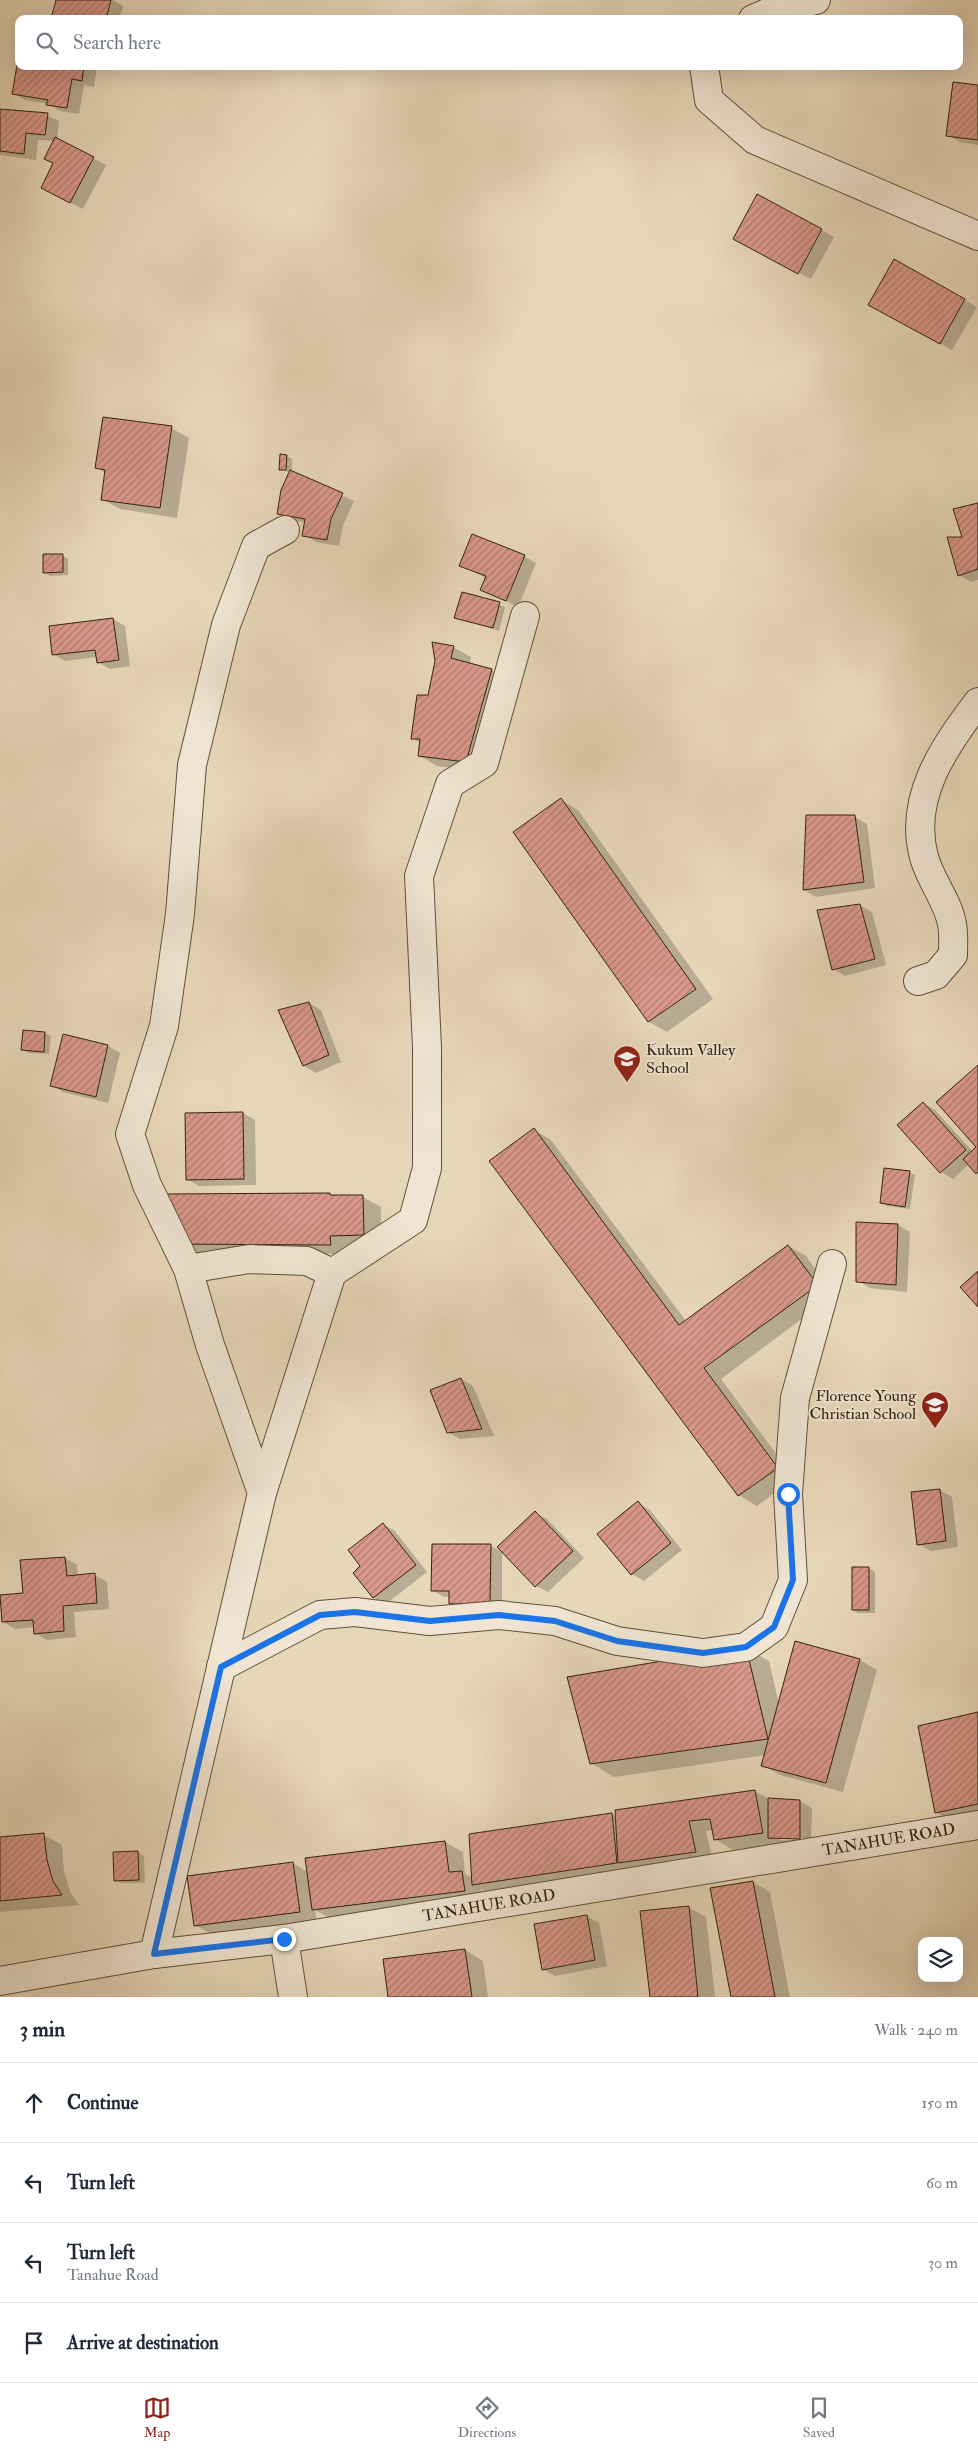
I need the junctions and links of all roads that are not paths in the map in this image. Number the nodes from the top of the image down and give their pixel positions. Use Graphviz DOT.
graph roads {
  1 [pos="816,0"];
  2 [pos="762,15"];
  3 [pos="705,70"];
  4 [pos="978,236"];
  5 [pos="286,530"];
  6 [pos="525,616"];
  7 [pos="978,702"];
  8 [pos="918,981"];
  9 [pos="832,1264"];
  10 [pos="188,1269"];
  11 [pos="332,1273"];
  12 [pos="262,1492"];
  13 [pos="221,1667"];
  14 [pos="978,1824"];
  15 [pos="284,1939"];
  16 [pos="154,1954"];
  17 [pos="0,1981"];
  18 [pos="293,1997"];
  1 -- 2 [label="street"];
  3 -- 4 [label="street"];
  5 -- 10 [label="street"];
  6 -- 11 [label="street"];
  7 -- 8 [label="street"];
  9 -- 13 [label="street"];
  10 -- 11 [label="street"];
  10 -- 12 [label="street"];
  11 -- 12 [label="street"];
  12 -- 13 [label="street"];
  13 -- 16 [label="street"];
  14 -- 15 [label="street, TANAHUE ROAD"];
  15 -- 16 [label="street, TANAHUE ROAD"];
  15 -- 18 [label="street"];
  16 -- 17 [label="street, TANAHUE ROAD"];
}
